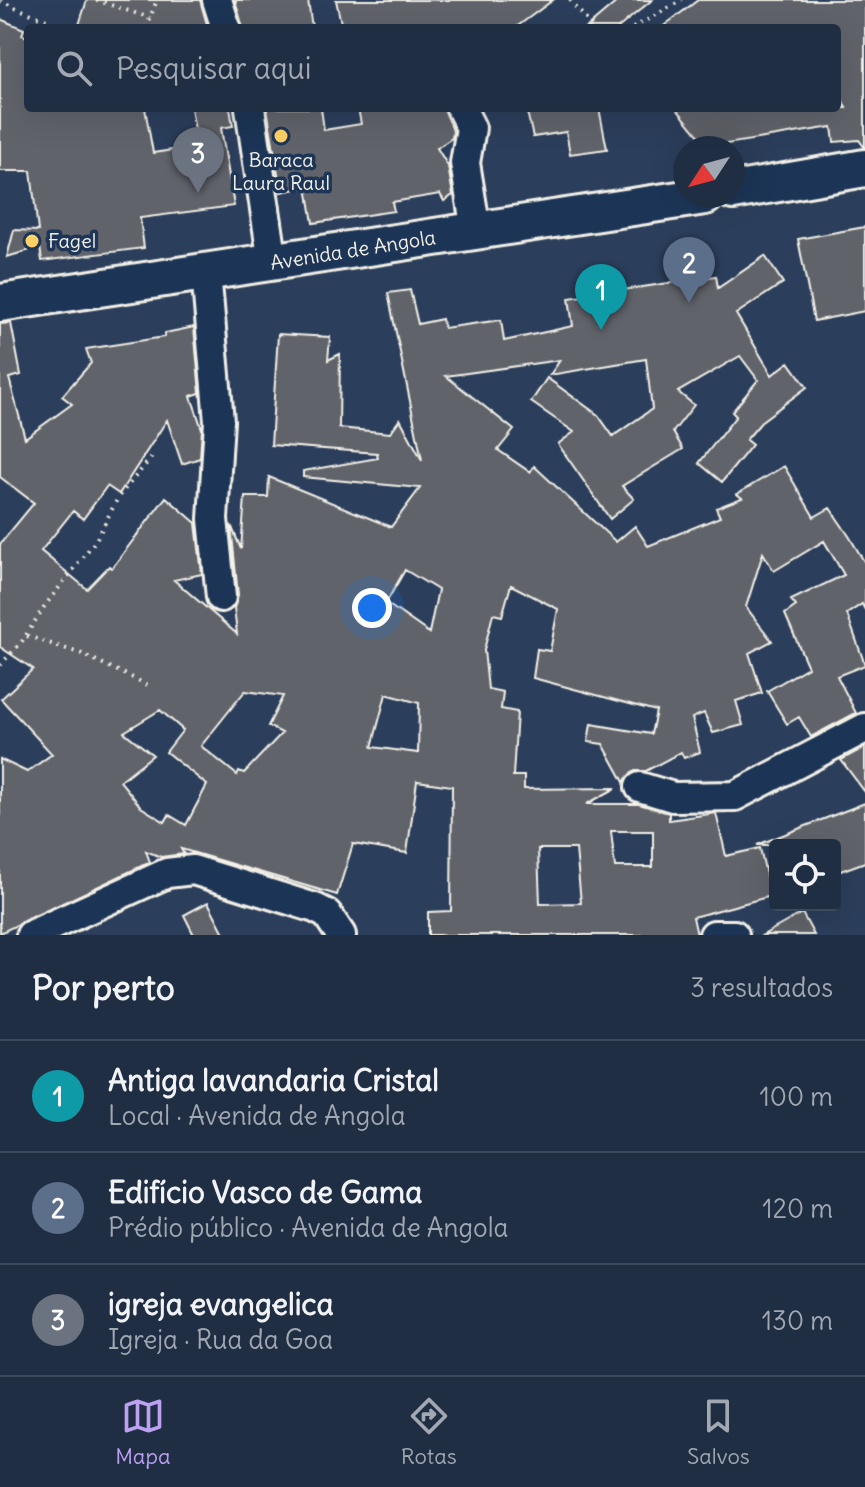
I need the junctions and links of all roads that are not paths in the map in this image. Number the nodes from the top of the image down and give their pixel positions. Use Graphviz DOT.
graph roads {
  1 [pos="217,0"];
  2 [pos="225,24"];
  3 [pos="251,112"];
  4 [pos="463,112"];
  5 [pos="865,168"];
  6 [pos="745,189"];
  7 [pos="673,201"];
  8 [pos="476,231"];
  9 [pos="273,263"];
  10 [pos="206,272"];
  11 [pos="0,303"];
  12 [pos="221,597"];
  13 [pos="865,728"];
  14 [pos="640,787"];
  15 [pos="31,935"];
  16 [pos="341,935"];
  1 -- 2 [label="street"];
  3 -- 9 [label="street"];
  4 -- 8 [label="street"];
  5 -- 6 [label="main road"];
  7 -- 8 [label="main road, Avenida de Angola"];
  8 -- 9 [label="main road, Avenida de Angola"];
  9 -- 10 [label="main road, Avenida de Angola"];
  10 -- 11 [label="main road, Avenida de Angola"];
  10 -- 12 [label="street"];
  13 -- 14 [label="street"];
  15 -- 16 [label="street"];
}
